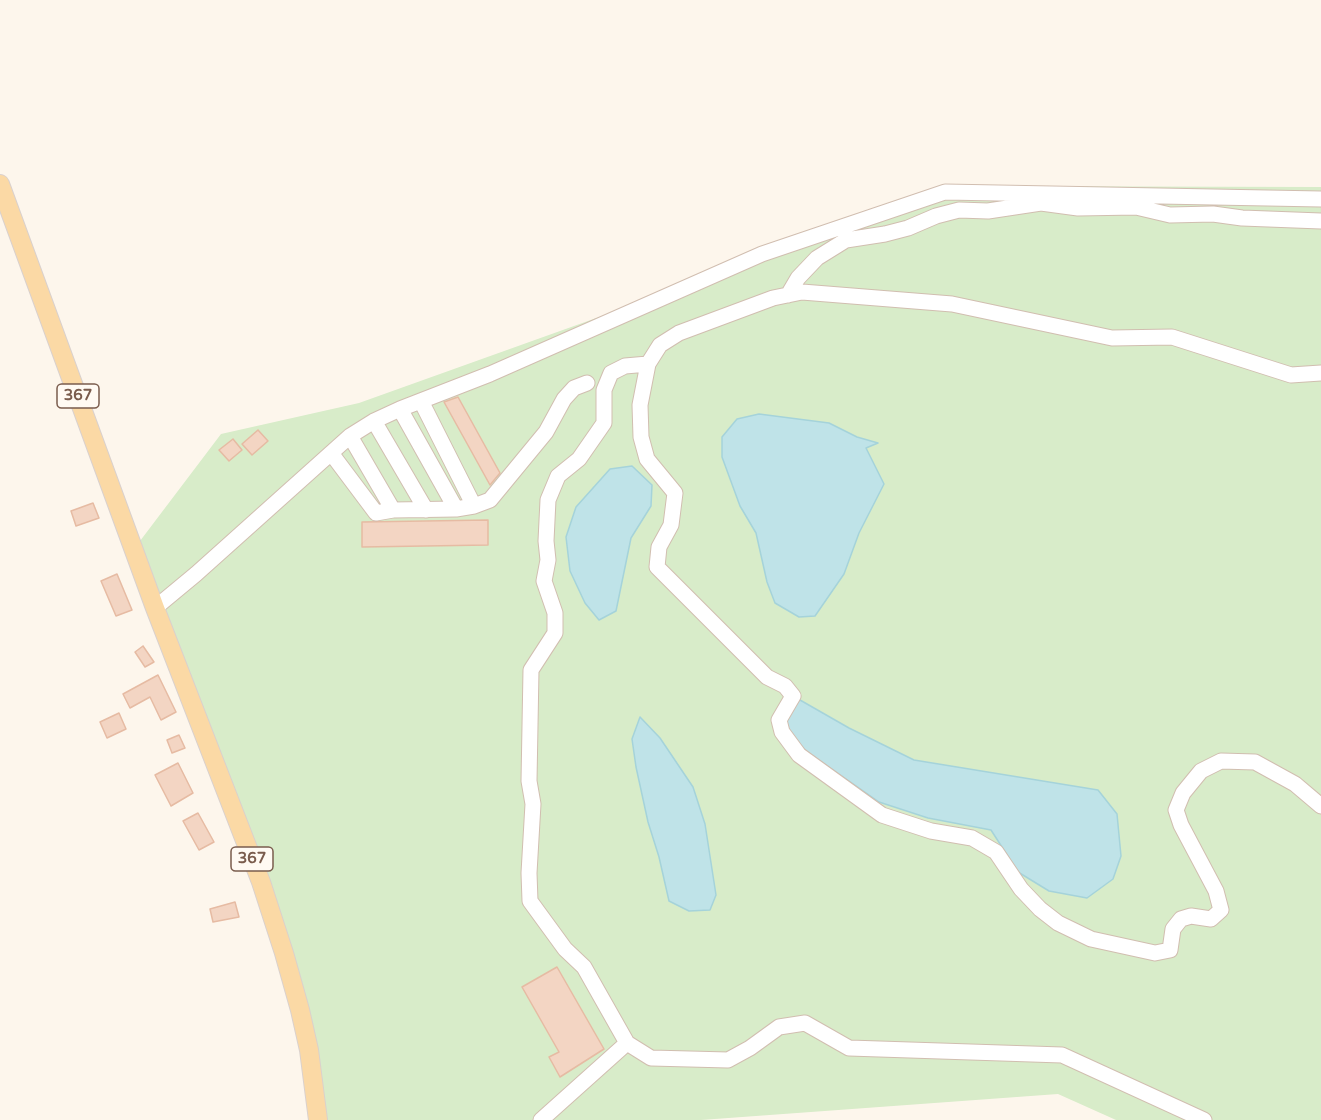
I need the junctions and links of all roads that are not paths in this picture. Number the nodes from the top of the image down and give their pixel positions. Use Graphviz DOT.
graph roads {
  1 [pos="0,184"];
  2 [pos="1321,199"];
  3 [pos="1321,221"];
  4 [pos="788,295"];
  5 [pos="648,364"];
  6 [pos="611,373"];
  7 [pos="1321,373"];
  8 [pos="586,383"];
  9 [pos="604,390"];
  10 [pos="421,401"];
  11 [pos="400,409"];
  12 [pos="374,421"];
  13 [pos="350,436"];
  14 [pos="331,453"];
  15 [pos="474,506"];
  16 [pos="456,509"];
  17 [pos="393,510"];
  18 [pos="426,510"];
  19 [pos="155,608"];
  20 [pos="1321,806"];
  21 [pos="627,1043"];
  22 [pos="318,1120"];
  23 [pos="541,1120"];
  24 [pos="1204,1120"];
  1 -- 19 [label="main road, 367"];
  2 -- 10 [label="street"];
  3 -- 4 [label="street"];
  4 -- 5 [label="street"];
  4 -- 7 [label="street"];
  5 -- 6 [label="street"];
  5 -- 20 [label="street"];
  6 -- 8 [label="street"];
  6 -- 9 [label="street"];
  8 -- 9 [label="street"];
  8 -- 15 [label="street"];
  9 -- 21 [label="street"];
  10 -- 11 [label="street"];
  10 -- 15 [label="street"];
  11 -- 12 [label="street"];
  11 -- 16 [label="street"];
  12 -- 13 [label="street"];
  12 -- 18 [label="street"];
  13 -- 14 [label="street"];
  13 -- 17 [label="street"];
  14 -- 17 [label="street"];
  14 -- 19 [label="street"];
  15 -- 16 [label="street"];
  16 -- 18 [label="street"];
  17 -- 18 [label="street"];
  19 -- 22 [label="main road, 367"];
  21 -- 23 [label="street"];
  21 -- 24 [label="street"];
}
